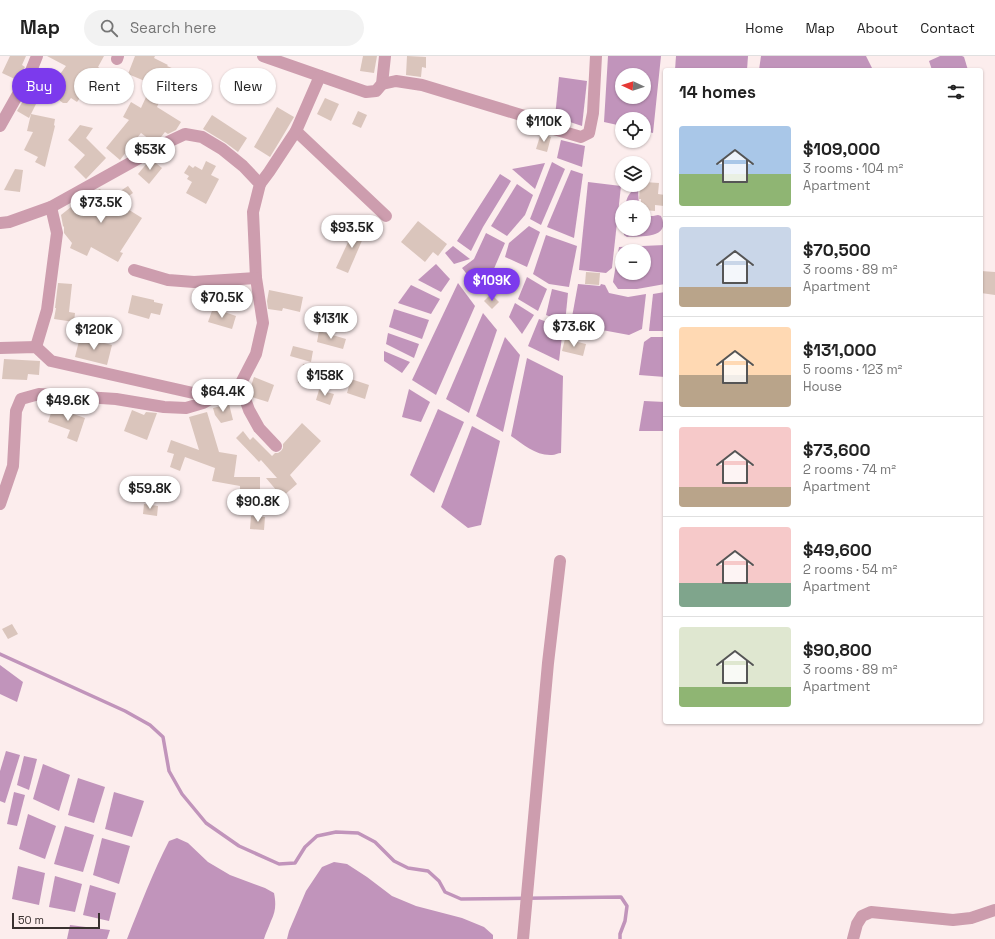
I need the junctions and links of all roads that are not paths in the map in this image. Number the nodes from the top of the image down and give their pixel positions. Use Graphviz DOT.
graph roads {
  1 [pos="37,56"];
  2 [pos="263,56"];
  3 [pos="385,56"];
  4 [pos="596,56"];
  5 [pos="279,59"];
  6 [pos="320,76"];
  7 [pos="382,84"];
  8 [pos="0,126"];
  9 [pos="296,131"];
  10 [pos="260,184"];
  11 [pos="51,207"];
  12 [pos="386,216"];
  13 [pos="0,223"];
  14 [pos="134,270"];
  15 [pos="256,278"];
  16 [pos="36,347"];
  17 [pos="0,348"];
  18 [pos="240,384"];
  19 [pos="217,396"];
  20 [pos="276,446"];
  21 [pos="0,504"];
  22 [pos="560,560"];
  23 [pos="995,910"];
  24 [pos="523,939"];
  25 [pos="853,939"];
  1 -- 8 [label="street"];
  2 -- 5 [label="street"];
  3 -- 7 [label="street"];
  4 -- 7 [label="street"];
  5 -- 6 [label="street"];
  6 -- 7 [label="street"];
  6 -- 9 [label="street"];
  9 -- 10 [label="street"];
  9 -- 12 [label="street"];
  10 -- 11 [label="street"];
  10 -- 15 [label="street"];
  11 -- 13 [label="street"];
  11 -- 16 [label="street"];
  14 -- 15 [label="street"];
  15 -- 18 [label="street"];
  16 -- 17 [label="street"];
  16 -- 19 [label="street"];
  18 -- 19 [label="street"];
  18 -- 20 [label="street"];
  19 -- 21 [label="street"];
  22 -- 24 [label="street"];
  23 -- 25 [label="street"];
}
